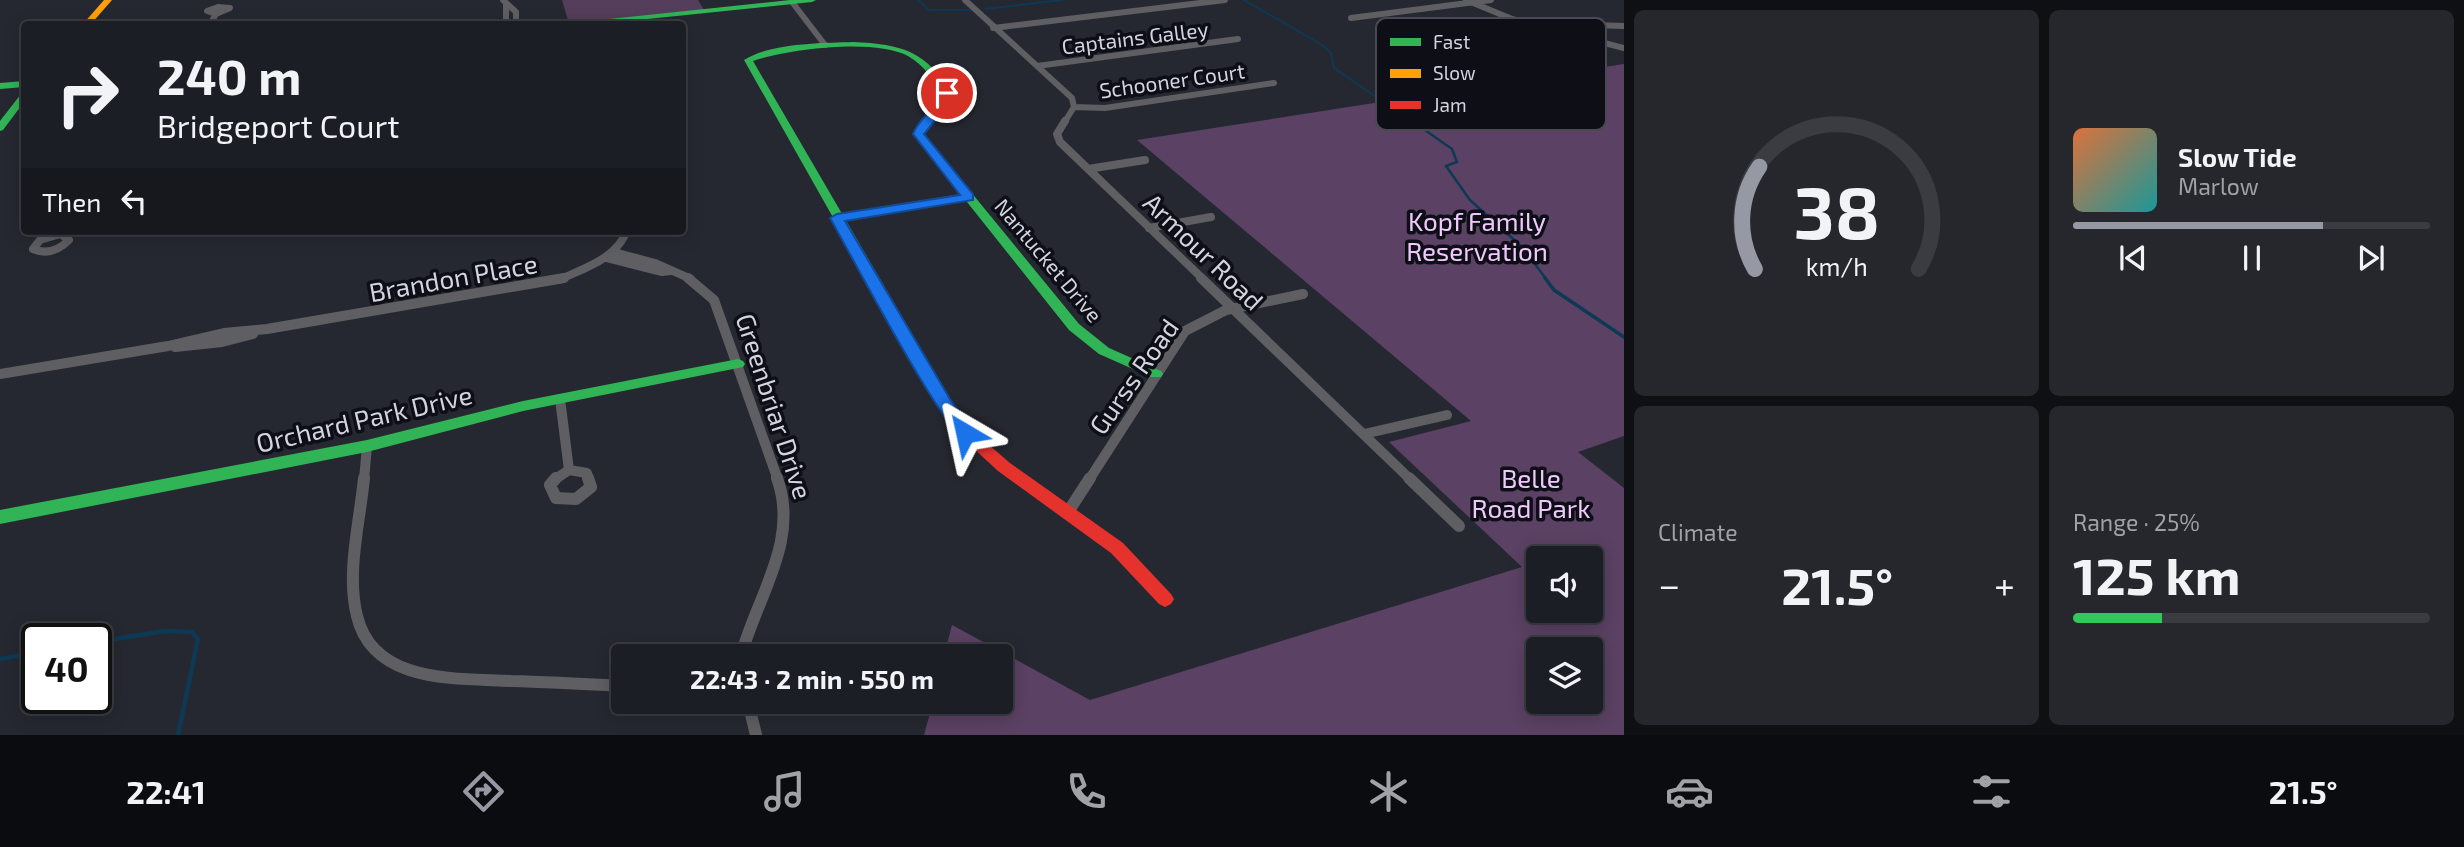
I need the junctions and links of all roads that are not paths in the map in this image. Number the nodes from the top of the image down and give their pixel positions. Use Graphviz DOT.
graph roads {
  1 [pos="108,0"];
  2 [pos="812,0"];
  3 [pos="965,0"];
  4 [pos="1225,0"];
  5 [pos="1491,0"];
  6 [pos="792,1"];
  7 [pos="1470,1"];
  8 [pos="505,2"];
  9 [pos="216,14"];
  10 [pos="1351,18"];
  11 [pos="1510,18"];
  12 [pos="90,21"];
  13 [pos="212,21"];
  14 [pos="506,21"];
  15 [pos="516,21"];
  16 [pos="609,21"];
  17 [pos="1606,25"];
  18 [pos="1624,26"];
  19 [pos="993,28"];
  20 [pos="1238,39"];
  21 [pos="1606,43"];
  22 [pos="825,45"];
  23 [pos="1624,48"];
  24 [pos="1037,66"];
  25 [pos="21,83"];
  26 [pos="1274,83"];
  27 [pos="0,86"];
  28 [pos="21,100"];
  29 [pos="1074,107"];
  30 [pos="0,128"];
  31 [pos="1145,160"];
  32 [pos="1088,169"];
  33 [pos="968,197"];
  34 [pos="1211,217"];
  35 [pos="837,218"];
  36 [pos="1150,228"];
  37 [pos="624,235"];
  38 [pos="610,255"];
  39 [pos="1303,294"];
  40 [pos="1233,309"];
  41 [pos="738,365"];
  42 [pos="0,374"];
  43 [pos="1156,374"];
  44 [pos="560,399"];
  45 [pos="1447,415"];
  46 [pos="1364,434"];
  47 [pos="367,446"];
  48 [pos="569,470"];
  49 [pos="1068,512"];
  50 [pos="0,517"];
  51 [pos="1459,526"];
  52 [pos="1166,599"];
  53 [pos="746,644"];
  54 [pos="611,684"];
  55 [pos="751,714"];
  56 [pos="756,735"];
  1 -- 12 [label="street"];
  2 -- 6 [label="street"];
  3 -- 19 [label="street"];
  4 -- 19 [label="street"];
  5 -- 7 [label="street"];
  6 -- 16 [label="street"];
  6 -- 22 [label="street"];
  7 -- 10 [label="street"];
  7 -- 11 [label="street"];
  8 -- 14 [label="street"];
  8 -- 15 [label="street"];
  9 -- 13 [label="street"];
  17 -- 18 [label="street"];
  19 -- 24 [label="street"];
  20 -- 24 [label="street, Captains Galley"];
  21 -- 23 [label="street"];
  22 -- 33 [label="street, Nantucket Drive"];
  22 -- 35 [label="street"];
  24 -- 29 [label="street"];
  25 -- 27 [label="street"];
  26 -- 29 [label="street, Schooner Court"];
  28 -- 30 [label="street"];
  29 -- 32 [label="street, Armour Road"];
  31 -- 32 [label="street"];
  32 -- 36 [label="street, Armour Road"];
  33 -- 35 [label="street"];
  33 -- 43 [label="street, Nantucket Drive"];
  34 -- 36 [label="street"];
  35 -- 49 [label="street"];
  36 -- 40 [label="street, Armour Road"];
  37 -- 38 [label="street"];
  38 -- 41 [label="street, Greenbriar Drive"];
  38 -- 42 [label="street, Brandon Place"];
  39 -- 40 [label="street, Gurss Road"];
  40 -- 43 [label="street, Gurss Road"];
  40 -- 46 [label="street, Armour Road"];
  41 -- 44 [label="street, Orchard Park Drive"];
  41 -- 53 [label="street, Greenbriar Drive"];
  43 -- 49 [label="street, Gurss Road"];
  44 -- 47 [label="street, Orchard Park Drive"];
  44 -- 48 [label="street"];
  45 -- 46 [label="street"];
  46 -- 51 [label="street, Armour Road"];
  47 -- 50 [label="street, Orchard Park Drive"];
  47 -- 54 [label="street"];
  49 -- 52 [label="street"];
  55 -- 56 [label="street"];
}
